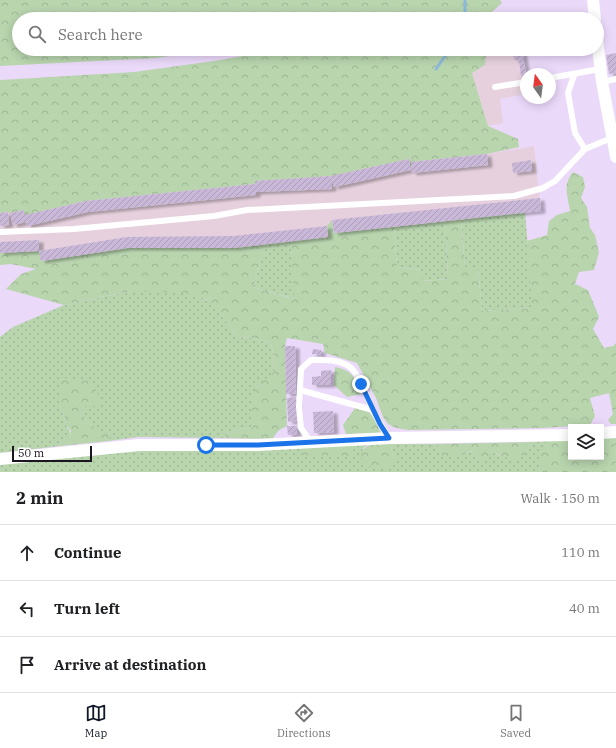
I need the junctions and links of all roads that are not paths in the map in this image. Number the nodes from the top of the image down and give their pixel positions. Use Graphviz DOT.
graph roads {
  1 [pos="593,0"];
  2 [pos="594,12"];
  3 [pos="599,56"];
  4 [pos="600,69"];
  5 [pos="574,75"];
  6 [pos="556,77"];
  7 [pos="616,79"];
  8 [pos="602,82"];
  9 [pos="520,83"];
  10 [pos="496,87"];
  11 [pos="614,137"];
  12 [pos="585,149"];
  13 [pos="616,157"];
  14 [pos="0,232"];
  15 [pos="300,390"];
  16 [pos="373,410"];
  17 [pos="616,432"];
  18 [pos="604,433"];
  19 [pos="568,435"];
  20 [pos="389,438"];
  21 [pos="310,441"];
  22 [pos="0,459"];
  1 -- 2 [label="street"];
  3 -- 4 [label="street"];
  4 -- 5 [label="lane"];
  4 -- 8 [label="street"];
  5 -- 6 [label="lane"];
  5 -- 12 [label="lane"];
  7 -- 8 [label="lane"];
  8 -- 11 [label="street"];
  9 -- 10 [label="lane"];
  11 -- 12 [label="lane"];
  11 -- 13 [label="street"];
  12 -- 14 [label="lane"];
  15 -- 16 [label="lane"];
  15 -- 16 [label="lane"];
  15 -- 21 [label="lane"];
  16 -- 20 [label="lane"];
  17 -- 18 [label="street"];
  19 -- 20 [label="street"];
  20 -- 21 [label="street"];
  21 -- 22 [label="street"];
}
